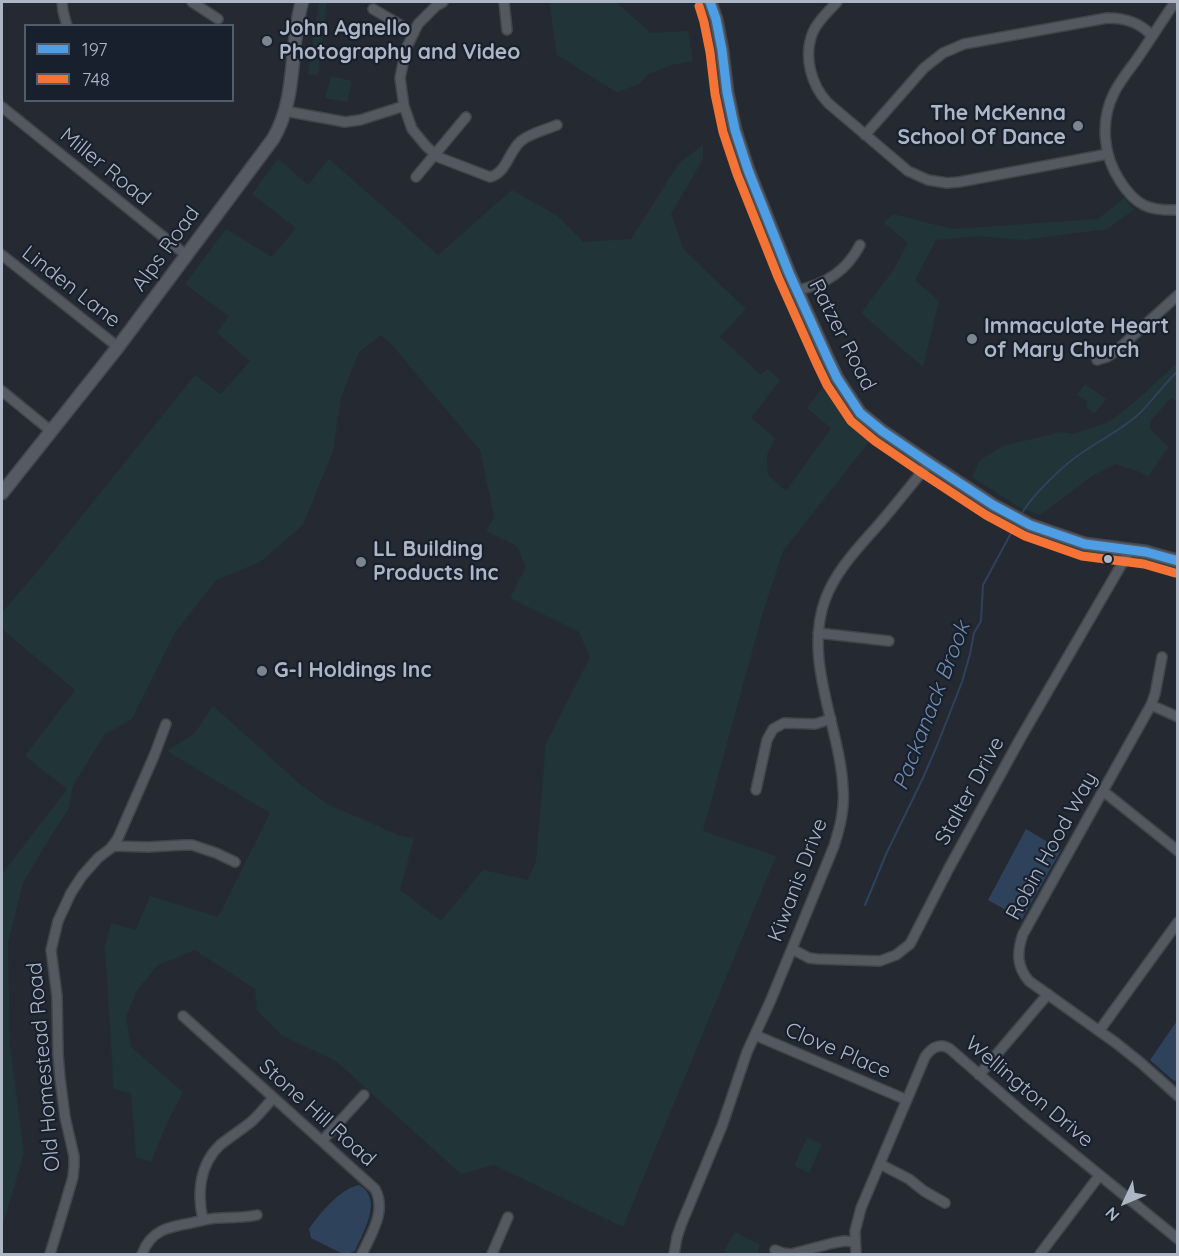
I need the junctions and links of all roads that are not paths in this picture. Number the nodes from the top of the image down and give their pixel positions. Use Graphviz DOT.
graph roads {
  1 [pos="62,2"];
  2 [pos="192,2"];
  3 [pos="302,2"];
  4 [pos="443,2"];
  5 [pos="504,2"];
  6 [pos="710,2"];
  7 [pos="837,2"];
  8 [pos="1175,2"];
  9 [pos="373,9"];
  10 [pos="218,19"];
  11 [pos="66,24"];
  12 [pos="507,30"];
  13 [pos="414,33"];
  14 [pos="1152,36"];
  15 [pos="404,105"];
  16 [pos="2,107"];
  17 [pos="285,111"];
  18 [pos="466,117"];
  19 [pos="557,126"];
  20 [pos="865,135"];
  21 [pos="435,154"];
  22 [pos="1108,154"];
  23 [pos="416,177"];
  24 [pos="1178,210"];
  25 [pos="860,245"];
  26 [pos="2,255"];
  27 [pos="186,255"];
  28 [pos="797,290"];
  29 [pos="1178,295"];
  30 [pos="118,347"];
  31 [pos="1096,360"];
  32 [pos="2,391"];
  33 [pos="51,431"];
  34 [pos="929,464"];
  35 [pos="2,493"];
  36 [pos="1130,550"];
  37 [pos="1178,561"];
  38 [pos="818,633"];
  39 [pos="889,641"];
  40 [pos="1162,657"];
  41 [pos="1151,705"];
  42 [pos="1178,717"];
  43 [pos="831,719"];
  44 [pos="166,724"];
  45 [pos="756,790"];
  46 [pos="1103,791"];
  47 [pos="112,846"];
  48 [pos="1178,851"];
  49 [pos="235,862"];
  50 [pos="1178,922"];
  51 [pos="792,949"];
  52 [pos="1048,994"];
  53 [pos="183,1016"];
  54 [pos="1099,1031"];
  55 [pos="755,1035"];
  56 [pos="979,1075"];
  57 [pos="364,1095"];
  58 [pos="1178,1096"];
  59 [pos="273,1098"];
  60 [pos="907,1100"];
  61 [pos="322,1141"];
  62 [pos="880,1164"];
  63 [pos="1099,1176"];
  64 [pos="945,1203"];
  65 [pos="258,1215"];
  66 [pos="508,1217"];
  67 [pos="203,1220"];
  68 [pos="1178,1239"];
  69 [pos="855,1242"];
  70 [pos="776,1250"];
  71 [pos="50,1254"];
  72 [pos="142,1254"];
  73 [pos="362,1254"];
  74 [pos="492,1254"];
  75 [pos="674,1254"];
  76 [pos="856,1254"];
  77 [pos="1040,1254"];
  1 -- 11 [label="street"];
  2 -- 10 [label="street"];
  3 -- 17 [label="main road, Alps Road"];
  4 -- 13 [label="street"];
  5 -- 12 [label="street"];
  6 -- 28 [label="main road, Ratzer Road"];
  7 -- 20 [label="street"];
  8 -- 14 [label="street"];
  9 -- 13 [label="street"];
  13 -- 15 [label="street"];
  14 -- 20 [label="street"];
  14 -- 22 [label="street"];
  15 -- 17 [label="street"];
  15 -- 21 [label="street"];
  16 -- 27 [label="street, Miller Road"];
  17 -- 27 [label="main road, Alps Road"];
  18 -- 21 [label="street"];
  19 -- 21 [label="street"];
  20 -- 22 [label="street"];
  21 -- 23 [label="street"];
  22 -- 24 [label="street"];
  25 -- 28 [label="street"];
  26 -- 30 [label="street, Linden Lane"];
  27 -- 30 [label="main road, Alps Road"];
  28 -- 34 [label="main road, Ratzer Road"];
  29 -- 31 [label="street"];
  30 -- 33 [label="main road, Alps Road"];
  32 -- 33 [label="street"];
  33 -- 35 [label="main road, Alps Road"];
  34 -- 36 [label="main road, Ratzer Road"];
  34 -- 38 [label="street, Kiwanis Drive"];
  36 -- 37 [label="main road, Ratzer Road"];
  36 -- 51 [label="street, Stalter Drive"];
  38 -- 39 [label="street"];
  38 -- 43 [label="street, Kiwanis Drive"];
  40 -- 41 [label="street, Robin Hood Way"];
  41 -- 42 [label="street"];
  41 -- 46 [label="street, Robin Hood Way"];
  43 -- 45 [label="street"];
  43 -- 51 [label="street, Kiwanis Drive"];
  44 -- 47 [label="street, Old Homestead Road"];
  46 -- 48 [label="street"];
  46 -- 52 [label="street, Robin Hood Way"];
  47 -- 49 [label="street"];
  47 -- 71 [label="street, Old Homestead Road"];
  50 -- 54 [label="street"];
  51 -- 55 [label="street, Kiwanis Drive"];
  52 -- 54 [label="street, Robin Hood Way"];
  52 -- 56 [label="street"];
  53 -- 59 [label="street, Stone Hill Road"];
  54 -- 58 [label="street, Robin Hood Way"];
  55 -- 60 [label="street, Clove Place"];
  55 -- 75 [label="street, Kiwanis Drive"];
  56 -- 60 [label="street, Wellington Drive"];
  56 -- 63 [label="street, Wellington Drive"];
  57 -- 61 [label="street"];
  59 -- 61 [label="street, Stone Hill Road"];
  59 -- 67 [label="street"];
  60 -- 62 [label="street"];
  61 -- 73 [label="street, Stone Hill Road"];
  62 -- 64 [label="street"];
  62 -- 69 [label="street"];
  63 -- 68 [label="street, Wellington Drive"];
  63 -- 77 [label="street"];
  65 -- 67 [label="street"];
  66 -- 74 [label="street"];
  67 -- 72 [label="street"];
  69 -- 70 [label="street"];
  69 -- 76 [label="street"];
}
